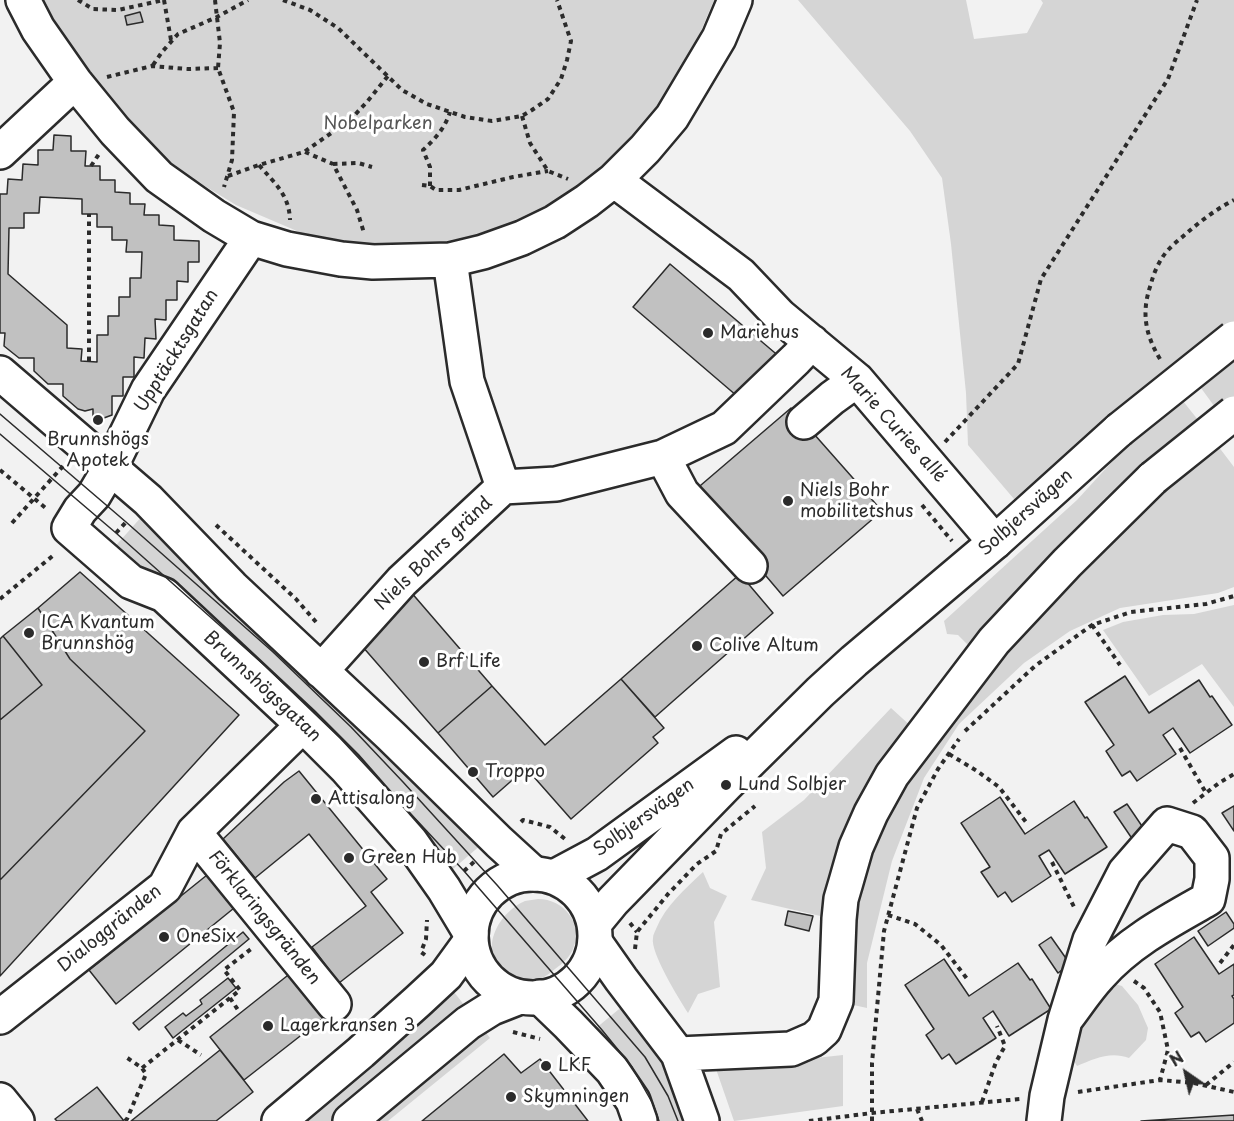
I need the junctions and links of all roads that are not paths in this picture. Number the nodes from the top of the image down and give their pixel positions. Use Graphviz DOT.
graph roads {
  1 [pos="23,0"];
  2 [pos="735,0"];
  3 [pos="88,80"];
  4 [pos="0,152"];
  5 [pos="614,180"];
  6 [pos="251,238"];
  7 [pos="450,260"];
  8 [pos="1234,338"];
  9 [pos="812,342"];
  10 [pos="0,373"];
  11 [pos="856,380"];
  12 [pos="1234,412"];
  13 [pos="804,422"];
  14 [pos="663,458"];
  15 [pos="110,468"];
  16 [pos="503,487"];
  17 [pos="995,542"];
  18 [pos="750,566"];
  19 [pos="321,670"];
  20 [pos="820,692"];
  21 [pos="303,725"];
  22 [pos="194,832"];
  23 [pos="544,875"];
  24 [pos="601,922"];
  25 [pos="471,938"];
  26 [pos="530,997"];
  27 [pos="334,1004"];
  28 [pos="0,1017"];
  29 [pos="1065,1020"];
  30 [pos="678,1054"];
  31 [pos="0,1100"];
  32 [pos="17,1121"];
  33 [pos="279,1121"];
  34 [pos="350,1121"];
  35 [pos="640,1121"];
  36 [pos="702,1121"];
  37 [pos="1044,1121"];
  1 -- 3 [label="street"];
  2 -- 5 [label="street"];
  3 -- 4 [label="street"];
  3 -- 6 [label="street"];
  5 -- 7 [label="street"];
  5 -- 9 [label="street, Marie Curies allé"];
  6 -- 7 [label="street"];
  6 -- 15 [label="street, Upptäcktsgatan"];
  7 -- 16 [label="street"];
  8 -- 17 [label="street, Solbjersvägen, bridge"];
  9 -- 11 [label="street, Marie Curies allé"];
  9 -- 14 [label="street, Niels Bohrs gränd"];
  10 -- 15 [label="street"];
  11 -- 13 [label="street"];
  11 -- 17 [label="street, Marie Curies allé"];
  12 -- 30 [label="street, bridge"];
  14 -- 16 [label="street, Niels Bohrs gränd"];
  14 -- 18 [label="street"];
  15 -- 19 [label="street"];
  15 -- 21 [label="street, Brunnshögsgatan"];
  16 -- 19 [label="street, Niels Bohrs gränd"];
  17 -- 20 [label="street, Solbjersvägen"];
  19 -- 23 [label="street"];
  20 -- 23 [label="street, Solbjersvägen"];
  20 -- 24 [label="street, Solbjersvägen"];
  21 -- 22 [label="street, Dialoggränden"];
  21 -- 25 [label="street, Brunnshögsgatan"];
  22 -- 27 [label="street, Förklaringsgränden"];
  22 -- 28 [label="street, Dialoggränden"];
  23 -- 24 [label="street"];
  23 -- 25 [label="street, Solbjersvägen"];
  24 -- 26 [label="street, Solbjersvägen"];
  24 -- 30 [label="street"];
  25 -- 26 [label="street"];
  25 -- 33 [label="street, Solbjersvägen"];
  26 -- 34 [label="street, Solbjersvägen"];
  26 -- 35 [label="street"];
  29 -- 29 [label="street"];
  29 -- 37 [label="street"];
  30 -- 36 [label="street"];
  31 -- 32 [label="street"];
}
